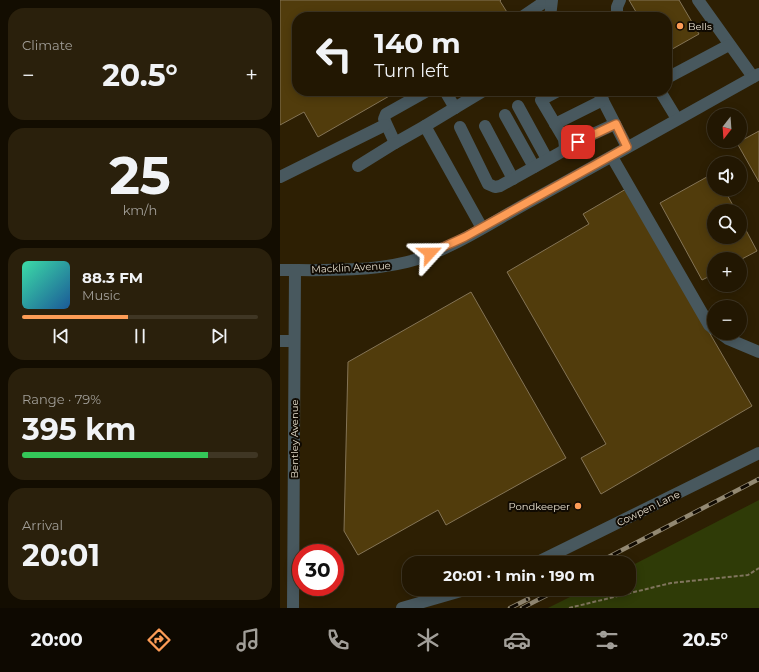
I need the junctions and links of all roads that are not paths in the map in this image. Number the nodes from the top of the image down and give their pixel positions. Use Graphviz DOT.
graph roads {
  1 [pos="547,0"];
  2 [pos="552,0"];
  3 [pos="620,0"];
  4 [pos="698,0"];
  5 [pos="529,12"];
  6 [pos="551,12"];
  7 [pos="617,12"];
  8 [pos="729,45"];
  9 [pos="672,75"];
  10 [pos="756,76"];
  11 [pos="418,96"];
  12 [pos="448,96"];
  13 [pos="475,96"];
  14 [pos="549,96"];
  15 [pos="598,96"];
  16 [pos="601,96"];
  17 [pos="663,96"];
  18 [pos="518,106"];
  19 [pos="455,108"];
  20 [pos="505,115"];
  21 [pos="677,119"];
  22 [pos="385,124"];
  23 [pos="555,124"];
  24 [pos="616,124"];
  25 [pos="425,126"];
  26 [pos="485,126"];
  27 [pos="460,127"];
  28 [pos="395,143"];
  29 [pos="565,147"];
  30 [pos="627,147"];
  31 [pos="612,156"];
  32 [pos="547,159"];
  33 [pos="358,166"];
  34 [pos="534,167"];
  35 [pos="280,177"];
  36 [pos="513,179"];
  37 [pos="482,228"];
  38 [pos="280,270"];
  39 [pos="295,270"];
  40 [pos="707,322"];
  41 [pos="730,340"];
  42 [pos="280,341"];
  43 [pos="294,341"];
  44 [pos="759,352"];
  45 [pos="759,453"];
  46 [pos="550,556"];
  47 [pos="444,596"];
  48 [pos="293,608"];
  49 [pos="402,608"];
  1 -- 5 [label="street"];
  2 -- 6 [label="street"];
  3 -- 7 [label="street"];
  4 -- 8 [label="street"];
  8 -- 9 [label="street"];
  8 -- 10 [label="street"];
  10 -- 21 [label="street, Macklin Avenue"];
  11 -- 22 [label="street"];
  12 -- 19 [label="street"];
  13 -- 19 [label="street"];
  14 -- 23 [label="street"];
  15 -- 23 [label="street"];
  16 -- 24 [label="street"];
  17 -- 21 [label="street"];
  18 -- 32 [label="street"];
  19 -- 25 [label="street"];
  20 -- 34 [label="street"];
  21 -- 30 [label="street, Macklin Avenue"];
  22 -- 28 [label="street"];
  22 -- 35 [label="street"];
  23 -- 29 [label="street"];
  24 -- 29 [label="street"];
  24 -- 30 [label="street"];
  25 -- 28 [label="street"];
  25 -- 37 [label="street"];
  26 -- 36 [label="street"];
  27 -- 36 [label="street"];
  28 -- 33 [label="street"];
  29 -- 32 [label="street"];
  30 -- 31 [label="street, Macklin Avenue"];
  31 -- 37 [label="street, Macklin Avenue"];
  31 -- 40 [label="street"];
  32 -- 34 [label="street"];
  34 -- 36 [label="street"];
  37 -- 39 [label="street, Macklin Avenue"];
  38 -- 39 [label="street, Macklin Avenue"];
  39 -- 43 [label="street, Bentley Avenue"];
  41 -- 44 [label="street"];
  42 -- 43 [label="street"];
  43 -- 48 [label="street, Bentley Avenue"];
  45 -- 46 [label="street, Cowpen Lane"];
  47 -- 49 [label="street"];
}
